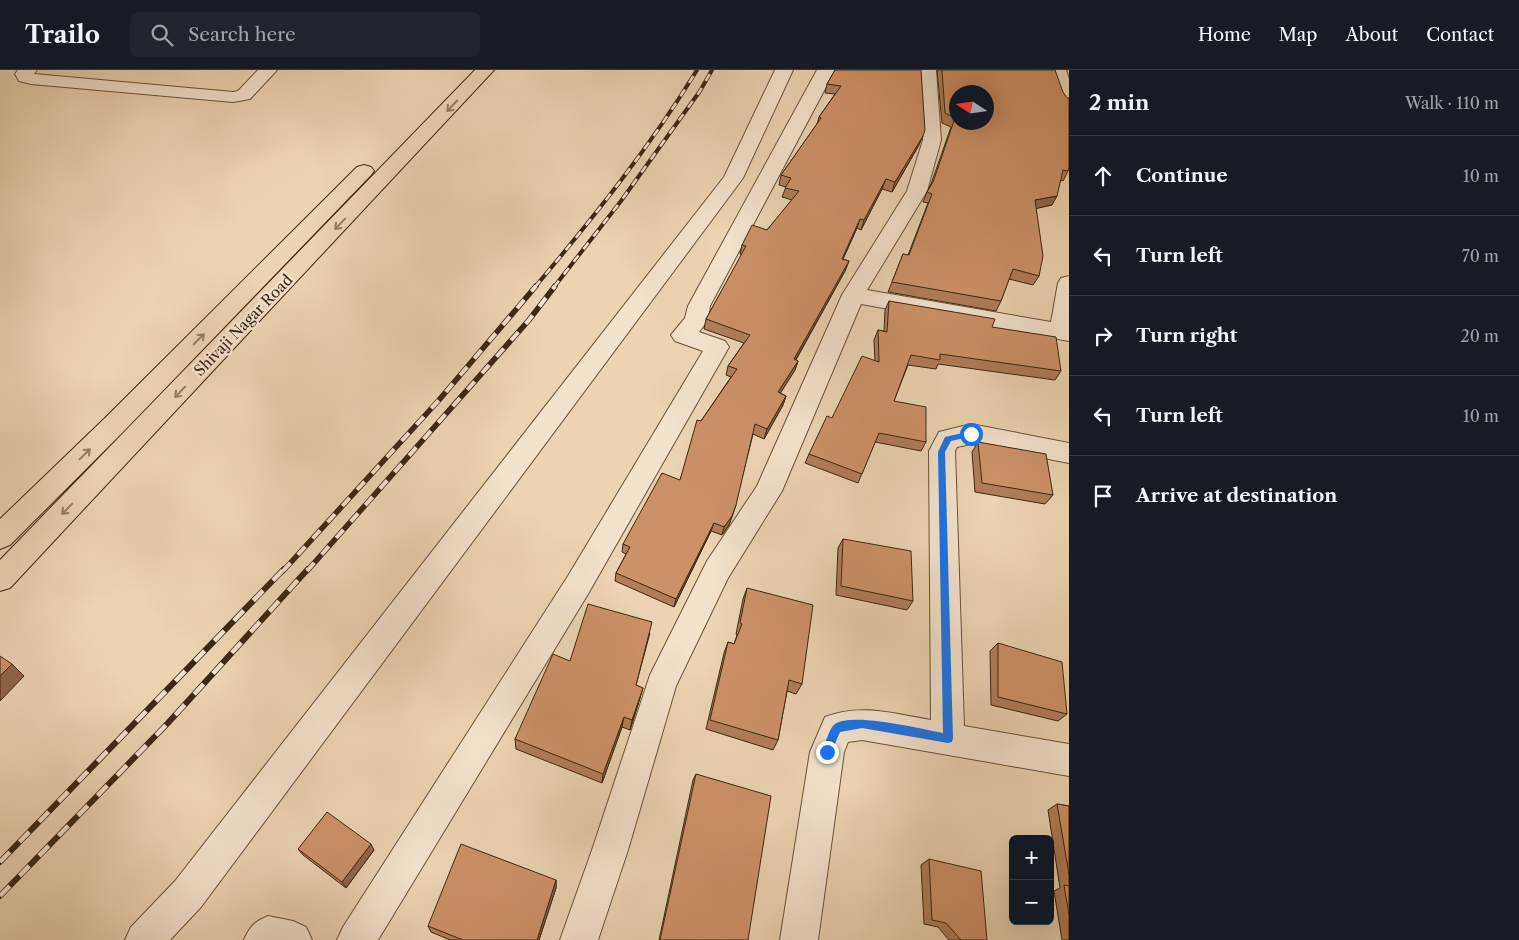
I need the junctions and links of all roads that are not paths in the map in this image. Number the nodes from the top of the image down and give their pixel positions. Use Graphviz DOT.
graph roads {
  1 [pos="28,70"];
  2 [pos="268,70"];
  3 [pos="460,70"];
  4 [pos="485,70"];
  5 [pos="784,70"];
  6 [pos="826,70"];
  7 [pos="928,70"];
  8 [pos="1057,70"];
  9 [pos="1069,101"];
  10 [pos="1069,283"];
  11 [pos="853,295"];
  12 [pos="1065,332"];
  13 [pos="1069,453"];
  14 [pos="0,537"];
  15 [pos="0,579"];
  16 [pos="948,738"];
  17 [pos="1069,760"];
  18 [pos="144,940"];
  19 [pos="264,940"];
  20 [pos="294,940"];
  21 [pos="356,940"];
  22 [pos="579,940"];
  23 [pos="799,940"];
  1 -- 2 [label="street"];
  14 -- 3 [label="main road, Shivaji Nagar Road, one-way"];
  4 -- 15 [label="main road, Shivaji Nagar Road, one-way"];
  5 -- 18 [label="street"];
  6 -- 21 [label="street"];
  7 -- 11 [label="street"];
  8 -- 9 [label="street"];
  10 -- 12 [label="street"];
  11 -- 12 [label="street"];
  11 -- 22 [label="street"];
  13 -- 16 [label="street"];
  16 -- 17 [label="street"];
  16 -- 23 [label="street"];
  19 -- 20 [label="street"];
}
